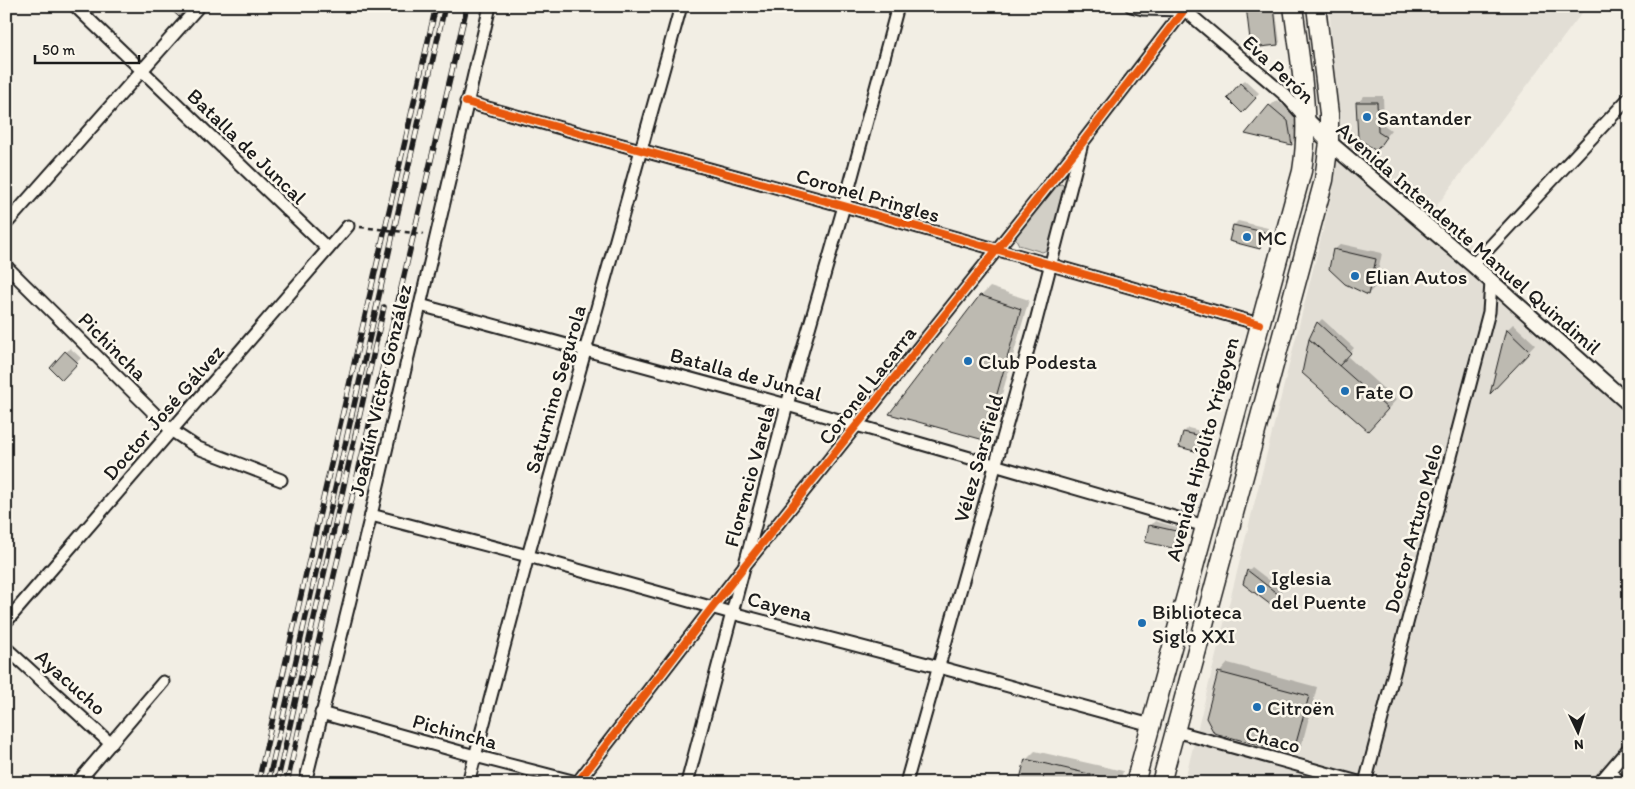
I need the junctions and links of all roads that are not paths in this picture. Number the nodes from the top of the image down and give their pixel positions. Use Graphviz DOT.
graph roads {
  1 [pos="75,6"];
  2 [pos="199,6"];
  3 [pos="490,6"];
  4 [pos="681,6"];
  5 [pos="898,6"];
  6 [pos="1131,6"];
  7 [pos="1294,6"];
  8 [pos="1316,6"];
  9 [pos="1182,8"];
  10 [pos="141,71"];
  11 [pos="1629,98"];
  12 [pos="466,102"];
  13 [pos="1307,120"];
  14 [pos="1329,142"];
  15 [pos="1082,143"];
  16 [pos="642,150"];
  17 [pos="844,206"];
  18 [pos="6,224"];
  19 [pos="348,226"];
  20 [pos="328,249"];
  21 [pos="997,249"];
  22 [pos="1051,263"];
  23 [pos="1473,265"];
  24 [pos="6,266"];
  25 [pos="1490,282"];
  26 [pos="420,305"];
  27 [pos="1260,324"];
  28 [pos="586,350"];
  29 [pos="1629,404"];
  30 [pos="788,405"];
  31 [pos="858,425"];
  32 [pos="172,431"];
  33 [pos="996,466"];
  34 [pos="280,480"];
  35 [pos="371,515"];
  36 [pos="1205,526"];
  37 [pos="528,556"];
  38 [pos="745,565"];
  39 [pos="713,607"];
  40 [pos="732,613"];
  41 [pos="6,622"];
  42 [pos="6,648"];
  43 [pos="939,667"];
  44 [pos="163,682"];
  45 [pos="321,713"];
  46 [pos="1151,725"];
  47 [pos="1175,731"];
  48 [pos="111,744"];
  49 [pos="1629,748"];
  50 [pos="475,756"];
  51 [pos="1609,772"];
  52 [pos="77,783"];
  53 [pos="305,783"];
  54 [pos="468,783"];
  55 [pos="578,783"];
  56 [pos="687,783"];
  57 [pos="906,783"];
  58 [pos="1135,783"];
  59 [pos="1161,783"];
  60 [pos="1363,783"];
  61 [pos="1599,783"];
  62 [pos="1622,783"];
  1 -- 10 [label="street, Batalla de Juncal"];
  2 -- 10 [label="street"];
  3 -- 12 [label="street, Joaquín Víctor González"];
  4 -- 16 [label="street, Saturnino Segurola"];
  5 -- 17 [label="street, Florencio Varela"];
  6 -- 9 [label="street"];
  7 -- 13 [label="main road, Avenida Hipólito Yrigoyen"];
  8 -- 14 [label="main road"];
  9 -- 13 [label="street, Eva Perón"];
  9 -- 15 [label="street, Coronel Lacarra"];
  10 -- 18 [label="street"];
  10 -- 20 [label="street, Batalla de Juncal"];
  11 -- 23 [label="street"];
  12 -- 16 [label="street, Coronel Pringles"];
  12 -- 26 [label="street, Joaquín Víctor González"];
  13 -- 14 [label="street, Avenida Intendente Manuel Quindimil"];
  13 -- 27 [label="main road, Avenida Hipólito Yrigoyen"];
  14 -- 23 [label="street, Avenida Intendente Manuel Quindimil"];
  14 -- 47 [label="main road"];
  15 -- 21 [label="street, Coronel Lacarra"];
  15 -- 22 [label="street, Vélez Sarsfield"];
  16 -- 17 [label="street, Coronel Pringles"];
  16 -- 28 [label="street, Saturnino Segurola"];
  17 -- 21 [label="street, Coronel Pringles"];
  17 -- 30 [label="street, Florencio Varela"];
  19 -- 20 [label="street, Doctor José Gálvez"];
  20 -- 32 [label="street, Doctor José Gálvez"];
  21 -- 22 [label="street, Coronel Pringles"];
  21 -- 31 [label="street, Coronel Lacarra"];
  22 -- 27 [label="street, Coronel Pringles"];
  22 -- 33 [label="street, Vélez Sarsfield"];
  23 -- 25 [label="street, Avenida Intendente Manuel Quindimil"];
  24 -- 32 [label="street, Pichincha"];
  25 -- 29 [label="street, Avenida Intendente Manuel Quindimil"];
  25 -- 60 [label="street, Doctor Arturo Melo"];
  26 -- 28 [label="street, Batalla de Juncal"];
  26 -- 35 [label="street, Joaquín Víctor González"];
  27 -- 36 [label="main road, Avenida Hipólito Yrigoyen"];
  28 -- 30 [label="street, Batalla de Juncal"];
  28 -- 37 [label="street, Saturnino Segurola"];
  30 -- 31 [label="street, Batalla de Juncal"];
  30 -- 38 [label="street, Florencio Varela"];
  31 -- 33 [label="street, Batalla de Juncal"];
  31 -- 38 [label="street, Coronel Lacarra"];
  32 -- 34 [label="street, Pichincha"];
  32 -- 41 [label="street, Doctor José Gálvez"];
  33 -- 36 [label="street, Batalla de Juncal"];
  33 -- 43 [label="street, Vélez Sarsfield"];
  35 -- 37 [label="street, Cayena"];
  35 -- 45 [label="street, Joaquín Víctor González"];
  36 -- 46 [label="main road, Avenida Hipólito Yrigoyen"];
  37 -- 39 [label="street, Cayena"];
  37 -- 50 [label="street, Saturnino Segurola"];
  38 -- 39 [label="street, Coronel Lacarra"];
  38 -- 40 [label="street, Florencio Varela"];
  39 -- 40 [label="street, Cayena"];
  39 -- 55 [label="street, Coronel Lacarra"];
  40 -- 43 [label="street, Cayena"];
  40 -- 56 [label="street, Florencio Varela"];
  42 -- 48 [label="street, Ayacucho"];
  43 -- 46 [label="street, Cayena"];
  43 -- 57 [label="street, Vélez Sarsfield"];
  44 -- 48 [label="street"];
  45 -- 50 [label="street, Pichincha"];
  45 -- 53 [label="street, Joaquín Víctor González"];
  46 -- 58 [label="main road, Avenida Hipólito Yrigoyen"];
  47 -- 59 [label="main road"];
  47 -- 60 [label="street, Chaco"];
  48 -- 52 [label="street"];
  49 -- 51 [label="street"];
  50 -- 54 [label="street, Saturnino Segurola"];
  50 -- 55 [label="street, Pichincha"];
  51 -- 61 [label="street"];
  51 -- 62 [label="street"];
}
